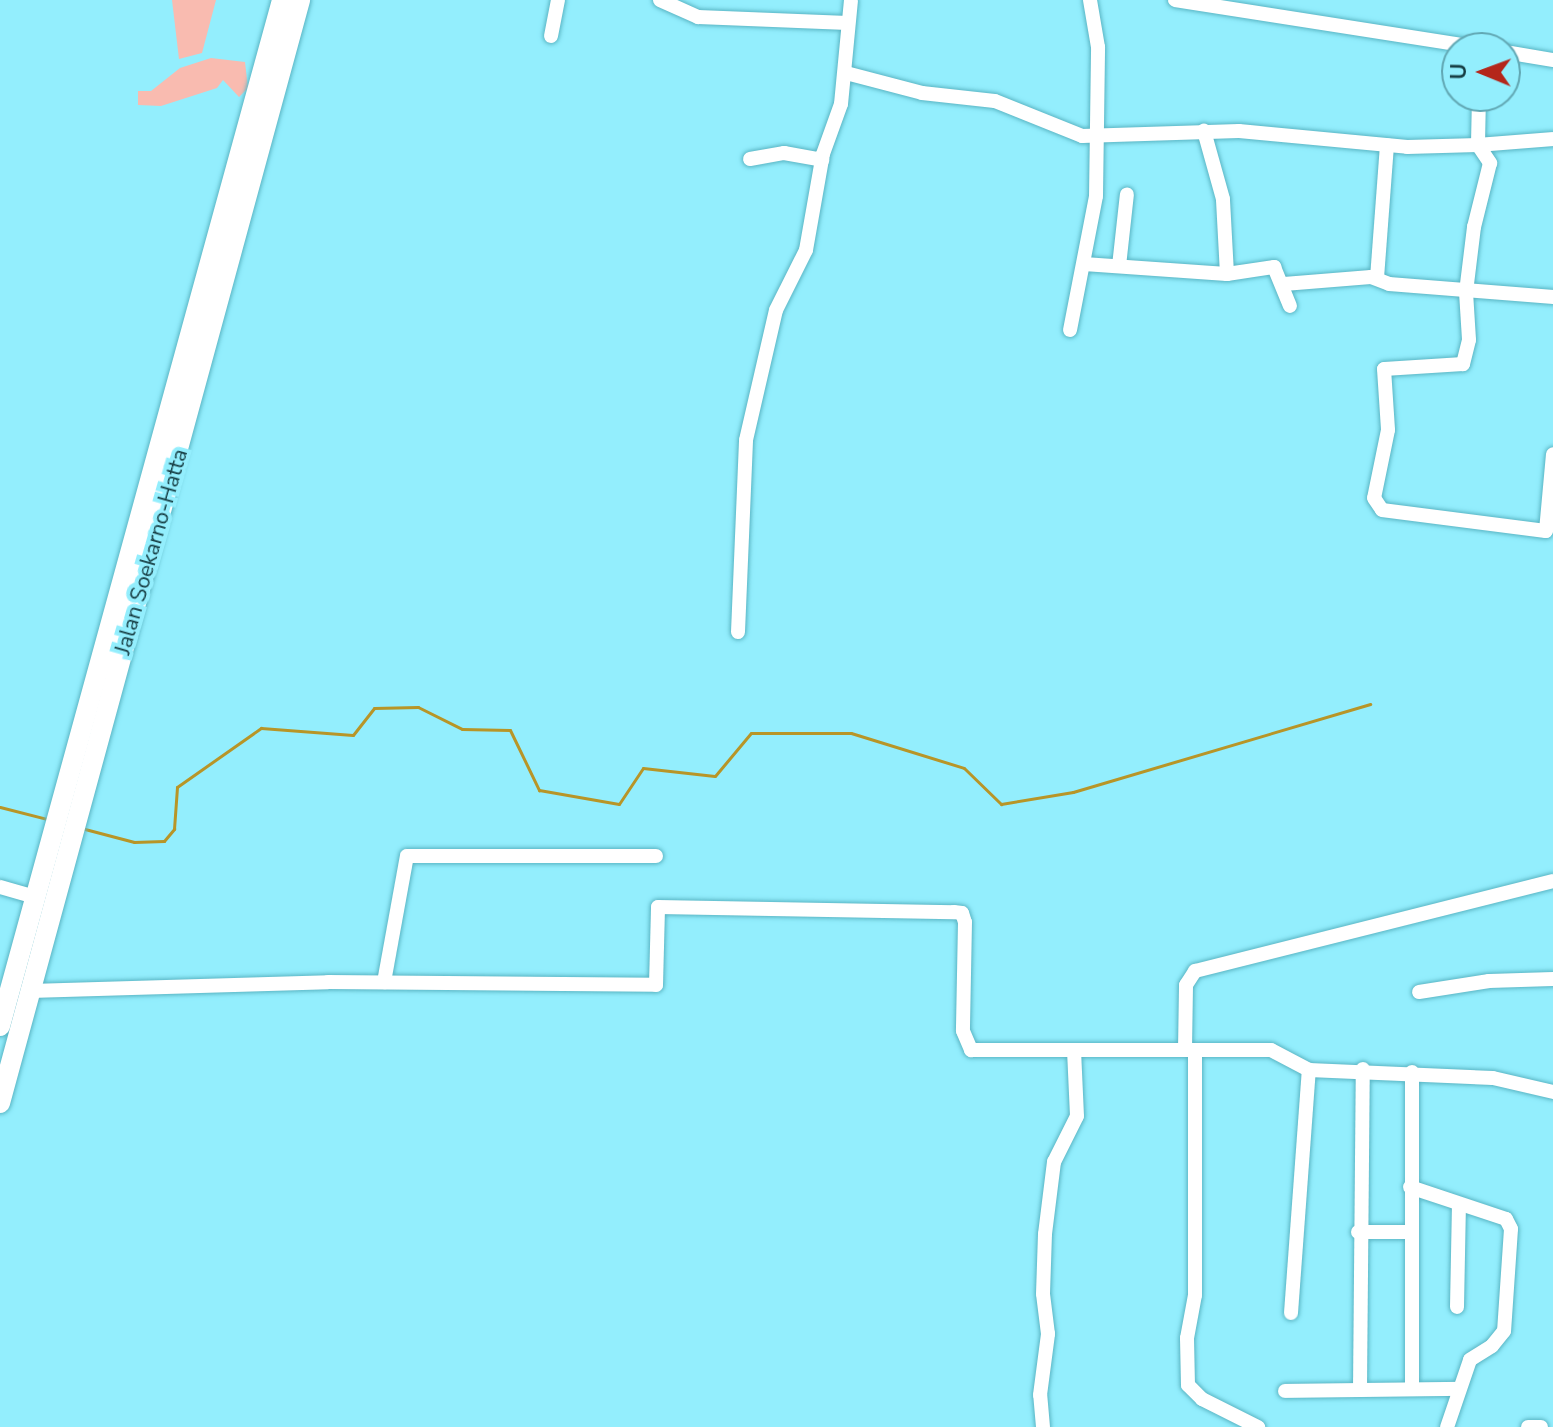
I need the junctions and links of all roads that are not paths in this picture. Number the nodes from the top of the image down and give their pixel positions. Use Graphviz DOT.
graph roads {
  1 [pos="282,0"];
  2 [pos="300,0"];
  3 [pos="558,0"];
  4 [pos="660,0"];
  5 [pos="851,0"];
  6 [pos="1090,0"];
  7 [pos="1175,0"];
  8 [pos="848,23"];
  9 [pos="551,36"];
  10 [pos="1441,42"];
  11 [pos="1521,55"];
  12 [pos="1553,60"];
  13 [pos="846,73"];
  14 [pos="1477,112"];
  15 [pos="1204,131"];
  16 [pos="1099,137"];
  17 [pos="1553,139"];
  18 [pos="1387,145"];
  19 [pos="1478,145"];
  20 [pos="750,159"];
  21 [pos="822,160"];
  22 [pos="1127,194"];
  23 [pos="226,246"];
  24 [pos="1084,264"];
  25 [pos="1119,266"];
  26 [pos="1227,274"];
  27 [pos="1377,278"];
  28 [pos="1284,284"];
  29 [pos="1466,292"];
  30 [pos="1553,297"];
  31 [pos="1290,306"];
  32 [pos="1070,330"];
  33 [pos="1553,454"];
  34 [pos="738,632"];
  35 [pos="73,798"];
  36 [pos="656,856"];
  37 [pos="1553,881"];
  38 [pos="0,887"];
  39 [pos="34,897"];
  40 [pos="1553,979"];
  41 [pos="384,982"];
  42 [pos="30,991"];
  43 [pos="1419,992"];
  44 [pos="0,1026"];
  45 [pos="1074,1050"];
  46 [pos="1190,1050"];
  47 [pos="1363,1069"];
  48 [pos="1309,1070"];
  49 [pos="1412,1072"];
  50 [pos="1553,1092"];
  51 [pos="0,1103"];
  52 [pos="1410,1187"];
  53 [pos="1459,1204"];
  54 [pos="1358,1232"];
  55 [pos="1411,1232"];
  56 [pos="1457,1307"];
  57 [pos="1291,1313"];
  58 [pos="1412,1386"];
  59 [pos="1360,1389"];
  60 [pos="1459,1389"];
  61 [pos="1285,1391"];
  62 [pos="1043,1427"];
  63 [pos="1258,1427"];
  64 [pos="1447,1427"];
  65 [pos="1528,1427"];
  66 [pos="1541,1427"];
  1 -- 23 [label="highway, Jalan Soekarno-Hatta"];
  2 -- 23 [label="highway, Jalan Soekarno-Hatta"];
  3 -- 9 [label="street"];
  4 -- 8 [label="street"];
  5 -- 8 [label="street"];
  6 -- 16 [label="street"];
  7 -- 10 [label="street"];
  8 -- 13 [label="street"];
  11 -- 12 [label="street"];
  13 -- 16 [label="street"];
  13 -- 21 [label="street"];
  14 -- 19 [label="street"];
  15 -- 16 [label="street"];
  15 -- 18 [label="street"];
  15 -- 26 [label="street"];
  16 -- 24 [label="street"];
  17 -- 19 [label="street"];
  18 -- 19 [label="street"];
  18 -- 27 [label="street"];
  19 -- 29 [label="street"];
  20 -- 21 [label="street"];
  21 -- 34 [label="street"];
  22 -- 25 [label="street"];
  23 -- 35 [label="highway, Jalan Soekarno-Hatta"];
  24 -- 25 [label="street"];
  24 -- 32 [label="street"];
  25 -- 26 [label="street"];
  26 -- 28 [label="street"];
  27 -- 28 [label="street"];
  27 -- 29 [label="street"];
  28 -- 31 [label="street"];
  29 -- 30 [label="street"];
  29 -- 33 [label="street"];
  35 -- 39 [label="highway, Jalan Soekarno-Hatta"];
  35 -- 42 [label="highway, Jalan Soekarno-Hatta"];
  36 -- 41 [label="street"];
  37 -- 46 [label="street"];
  38 -- 39 [label="street"];
  39 -- 44 [label="highway, Jalan Soekarno-Hatta"];
  40 -- 43 [label="street"];
  41 -- 42 [label="street"];
  41 -- 45 [label="street"];
  42 -- 51 [label="highway, Jalan Soekarno-Hatta"];
  45 -- 46 [label="street"];
  45 -- 62 [label="street"];
  46 -- 48 [label="street"];
  46 -- 63 [label="street"];
  47 -- 48 [label="street"];
  47 -- 49 [label="street"];
  47 -- 54 [label="street"];
  48 -- 57 [label="street"];
  49 -- 50 [label="street"];
  49 -- 52 [label="street"];
  52 -- 53 [label="street"];
  52 -- 55 [label="street"];
  53 -- 56 [label="street"];
  53 -- 60 [label="street"];
  54 -- 55 [label="street"];
  54 -- 59 [label="street"];
  55 -- 58 [label="street"];
  58 -- 59 [label="street"];
  58 -- 60 [label="street"];
  59 -- 61 [label="street"];
  60 -- 64 [label="street"];
  65 -- 66 [label="street"];
}
